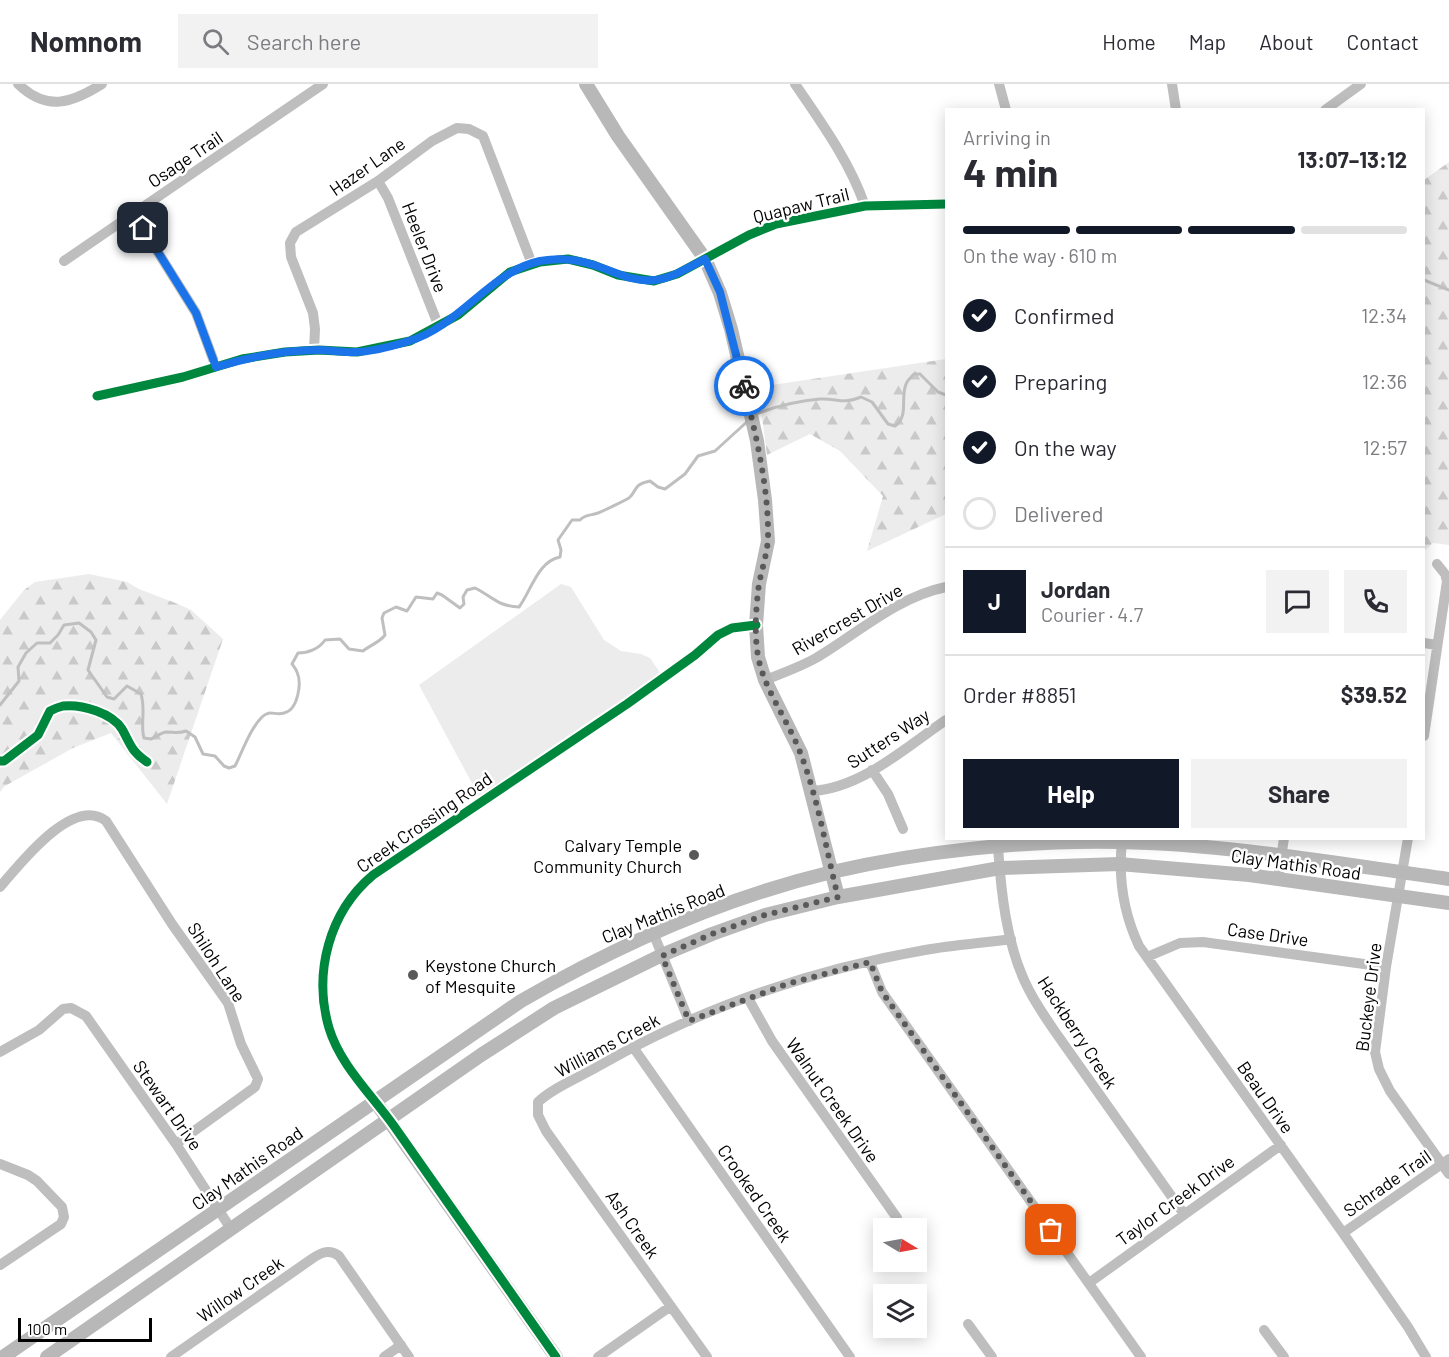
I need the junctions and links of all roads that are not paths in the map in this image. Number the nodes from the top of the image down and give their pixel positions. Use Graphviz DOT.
graph roads {
  1 [pos="18,84"];
  2 [pos="102,84"];
  3 [pos="323,84"];
  4 [pos="586,84"];
  5 [pos="795,84"];
  6 [pos="999,84"];
  7 [pos="1172,84"];
  8 [pos="1360,84"];
  9 [pos="1005,108"];
  10 [pos="1176,108"];
  11 [pos="1328,108"];
  12 [pos="378,181"];
  13 [pos="945,204"];
  14 [pos="865,206"];
  15 [pos="134,214"];
  16 [pos="705,259"];
  17 [pos="64,261"];
  18 [pos="532,264"];
  19 [pos="439,327"];
  20 [pos="314,350"];
  21 [pos="216,367"];
  22 [pos="97,396"];
  23 [pos="1437,564"];
  24 [pos="945,587"];
  25 [pos="756,625"];
  26 [pos="1425,644"];
  27 [pos="1437,645"];
  28 [pos="765,680"];
  29 [pos="945,721"];
  30 [pos="1425,729"];
  31 [pos="872,770"];
  32 [pos="812,791"];
  33 [pos="903,829"];
  34 [pos="1284,840"];
  35 [pos="1408,840"];
  36 [pos="1122,842"];
  37 [pos="998,847"];
  38 [pos="1282,857"];
  39 [pos="1119,864"];
  40 [pos="1000,868"];
  41 [pos="832,872"];
  42 [pos="1403,873"];
  43 [pos="1278,879"];
  44 [pos="1449,879"];
  45 [pos="0,887"];
  46 [pos="1399,896"];
  47 [pos="838,897"];
  48 [pos="1449,903"];
  49 [pos="654,935"];
  50 [pos="1011,939"];
  51 [pos="662,956"];
  52 [pos="1147,957"];
  53 [pos="870,962"];
  54 [pos="1386,967"];
  55 [pos="748,998"];
  56 [pos="689,1021"];
  57 [pos="633,1047"];
  58 [pos="0,1052"];
  59 [pos="375,1101"];
  60 [pos="537,1107"];
  61 [pos="389,1120"];
  62 [pos="176,1144"];
  63 [pos="1281,1146"];
  64 [pos="1445,1162"];
  65 [pos="0,1164"];
  66 [pos="1449,1174"];
  67 [pos="219,1210"];
  68 [pos="1184,1214"];
  69 [pos="897,1218"];
  70 [pos="231,1229"];
  71 [pos="1343,1233"];
  72 [pos="0,1265"];
  73 [pos="1089,1283"];
  74 [pos="671,1306"];
  75 [pos="73,1309"];
  76 [pos="968,1324"];
  77 [pos="86,1330"];
  78 [pos="1264,1330"];
  79 [pos="401,1345"];
  80 [pos="3,1357"];
  81 [pos="47,1357"];
  82 [pos="171,1357"];
  83 [pos="384,1357"];
  84 [pos="409,1357"];
  85 [pos="556,1357"];
  86 [pos="598,1357"];
  87 [pos="707,1357"];
  88 [pos="850,1357"];
  89 [pos="992,1357"];
  90 [pos="1141,1357"];
  91 [pos="1284,1357"];
  92 [pos="1426,1357"];
  1 -- 2 [label="street"];
  3 -- 15 [label="street, Osage Trail"];
  4 -- 16 [label="main road"];
  5 -- 14 [label="street"];
  6 -- 9 [label="street"];
  7 -- 10 [label="street"];
  8 -- 11 [label="street"];
  12 -- 18 [label="street, Hazer Lane"];
  12 -- 19 [label="street, Heeler Drive"];
  12 -- 20 [label="street, Hazer Lane"];
  13 -- 14 [label="street, Quapaw Trail"];
  14 -- 16 [label="street, Quapaw Trail"];
  15 -- 17 [label="street, Osage Trail"];
  15 -- 21 [label="street"];
  16 -- 18 [label="street, Quapaw Trail"];
  16 -- 25 [label="main road"];
  18 -- 19 [label="street, Quapaw Trail"];
  19 -- 20 [label="street, Quapaw Trail"];
  20 -- 21 [label="street, Quapaw Trail"];
  21 -- 22 [label="street, Quapaw Trail"];
  23 -- 27 [label="street"];
  24 -- 28 [label="street, Rivercrest Drive"];
  25 -- 28 [label="main road"];
  25 -- 59 [label="street, Creek Crossing Road"];
  26 -- 27 [label="street"];
  27 -- 30 [label="street"];
  28 -- 32 [label="main road"];
  29 -- 31 [label="street, Sutters Way"];
  31 -- 32 [label="street, Sutters Way"];
  31 -- 33 [label="street"];
  32 -- 41 [label="main road"];
  34 -- 38 [label="street"];
  35 -- 42 [label="street, Buckeye Drive"];
  36 -- 37 [label="main road, Clay Mathis Road"];
  36 -- 38 [label="main road, Clay Mathis Road"];
  36 -- 39 [label="street, Beau Drive"];
  37 -- 40 [label="street, Hackberry Creek"];
  37 -- 41 [label="main road, Clay Mathis Road"];
  38 -- 42 [label="main road, Clay Mathis Road"];
  38 -- 43 [label="street"];
  39 -- 40 [label="main road, Clay Mathis Road"];
  39 -- 43 [label="main road, Clay Mathis Road"];
  39 -- 52 [label="street, Beau Drive"];
  40 -- 47 [label="main road, Clay Mathis Road"];
  40 -- 50 [label="street, Hackberry Creek"];
  41 -- 47 [label="main road"];
  41 -- 49 [label="main road, Clay Mathis Road"];
  42 -- 44 [label="main road, Clay Mathis Road"];
  42 -- 46 [label="street, Buckeye Drive"];
  43 -- 46 [label="main road, Clay Mathis Road"];
  45 -- 62 [label="street, Shiloh Lane"];
  46 -- 48 [label="main road, Clay Mathis Road"];
  46 -- 54 [label="street, Buckeye Drive"];
  47 -- 51 [label="main road, Clay Mathis Road"];
  49 -- 51 [label="street"];
  49 -- 59 [label="main road, Clay Mathis Road"];
  50 -- 53 [label="street, Williams Creek"];
  50 -- 68 [label="street, Hackberry Creek"];
  51 -- 56 [label="street"];
  51 -- 61 [label="main road, Clay Mathis Road"];
  52 -- 54 [label="street, Case Drive"];
  52 -- 63 [label="street, Beau Drive"];
  53 -- 55 [label="street, Williams Creek"];
  53 -- 73 [label="street"];
  54 -- 64 [label="street, Buckeye Drive"];
  55 -- 56 [label="street, Williams Creek"];
  55 -- 69 [label="street, Walnut Creek Drive"];
  56 -- 57 [label="street, Williams Creek"];
  57 -- 60 [label="street, Williams Creek"];
  57 -- 88 [label="street, Crooked Creek"];
  58 -- 62 [label="street, Stewart Drive"];
  59 -- 61 [label="main road, Creek Crossing Road"];
  59 -- 67 [label="main road, Clay Mathis Road"];
  60 -- 74 [label="street, Ash Creek"];
  61 -- 70 [label="main road, Clay Mathis Road"];
  61 -- 85 [label="main road, Creek Crossing Road"];
  62 -- 67 [label="street, Stewart Drive"];
  63 -- 68 [label="street, Taylor Creek Drive"];
  63 -- 71 [label="street, Beau Drive"];
  64 -- 66 [label="street, Buckeye Drive"];
  64 -- 71 [label="street, Schrade Trail"];
  65 -- 72 [label="street"];
  67 -- 70 [label="street, Stewart Drive"];
  67 -- 75 [label="main road, Clay Mathis Road"];
  68 -- 73 [label="street, Taylor Creek Drive"];
  70 -- 77 [label="main road, Clay Mathis Road"];
  71 -- 92 [label="street, Beau Drive"];
  73 -- 90 [label="street"];
  74 -- 86 [label="street"];
  74 -- 87 [label="street, Ash Creek"];
  75 -- 77 [label="main road"];
  75 -- 80 [label="main road, Clay Mathis Road"];
  76 -- 89 [label="street"];
  77 -- 81 [label="main road, Clay Mathis Road"];
  78 -- 91 [label="street"];
  79 -- 82 [label="street, Willow Creek"];
  79 -- 83 [label="street"];
  79 -- 84 [label="street"];
}
